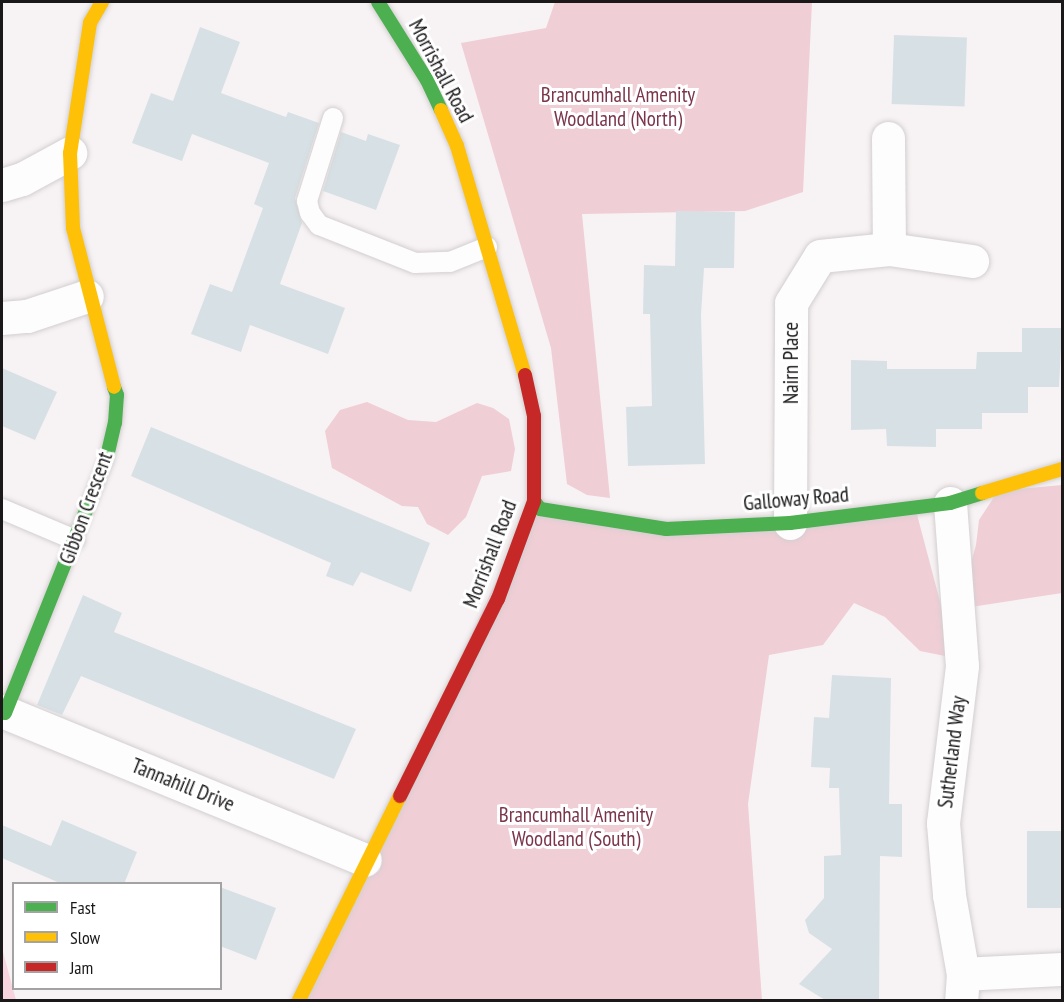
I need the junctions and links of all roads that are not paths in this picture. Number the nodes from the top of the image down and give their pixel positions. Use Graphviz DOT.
graph roads {
  1 [pos="102,2"];
  2 [pos="378,2"];
  3 [pos="333,118"];
  4 [pos="888,138"];
  5 [pos="70,153"];
  6 [pos="2,185"];
  7 [pos="487,247"];
  8 [pos="889,249"];
  9 [pos="972,261"];
  10 [pos="87,296"];
  11 [pos="2,318"];
  12 [pos="1062,469"];
  13 [pos="534,501"];
  14 [pos="950,503"];
  15 [pos="2,509"];
  16 [pos="790,523"];
  17 [pos="75,540"];
  18 [pos="3,712"];
  19 [pos="365,860"];
  20 [pos="1062,969"];
  21 [pos="962,988"];
  22 [pos="298,1000"];
  1 -- 5 [label="street, Gibbon Crescent"];
  2 -- 7 [label="street, Morrishall Road"];
  3 -- 7 [label="lane"];
  4 -- 8 [label="street"];
  5 -- 6 [label="street"];
  5 -- 10 [label="street, Gibbon Crescent"];
  7 -- 13 [label="street, Morrishall Road"];
  8 -- 9 [label="street, Nairn Place"];
  8 -- 16 [label="street, Nairn Place"];
  10 -- 11 [label="street"];
  10 -- 17 [label="street, Gibbon Crescent"];
  12 -- 14 [label="street, Galloway Road"];
  13 -- 16 [label="street, Galloway Road"];
  13 -- 19 [label="street, Morrishall Road"];
  14 -- 16 [label="street, Galloway Road"];
  14 -- 21 [label="street, Sutherland Way"];
  15 -- 17 [label="lane"];
  17 -- 18 [label="street, Gibbon Crescent"];
  18 -- 19 [label="street, Tannahill Drive"];
  19 -- 22 [label="street, Morrishall Road"];
  20 -- 21 [label="street"];
}
